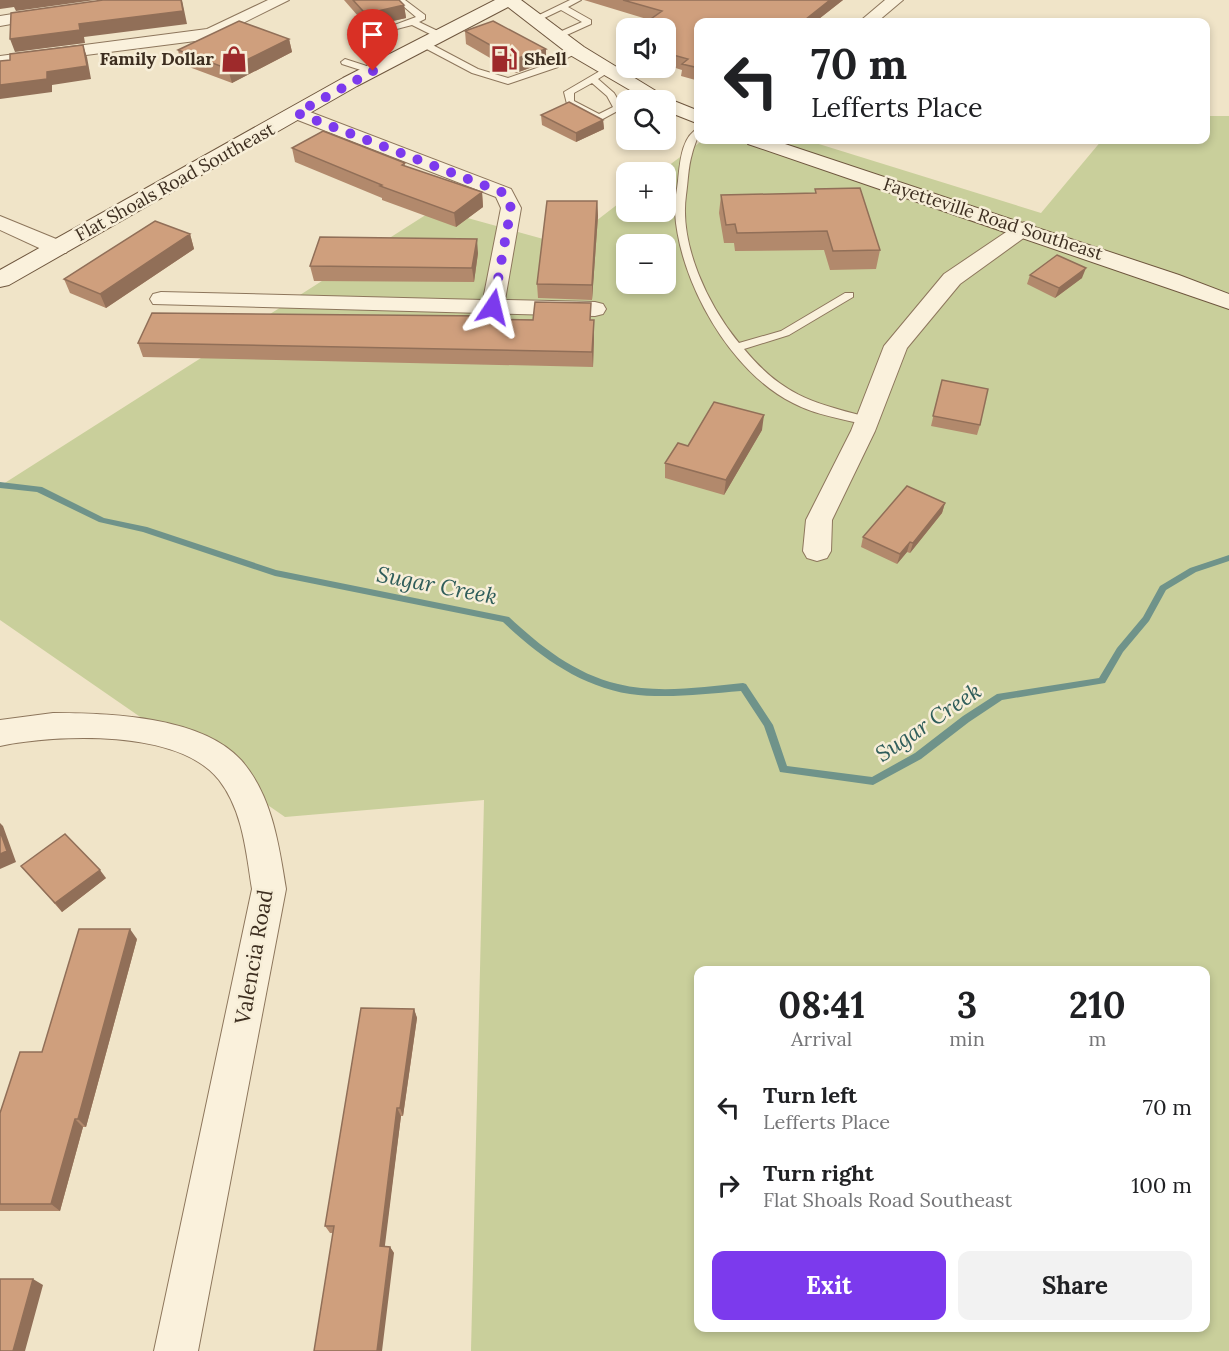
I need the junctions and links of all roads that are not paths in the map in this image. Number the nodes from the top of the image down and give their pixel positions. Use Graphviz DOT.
graph roads {
  1 [pos="281,0"];
  2 [pos="400,0"];
  3 [pos="509,0"];
  4 [pos="577,0"];
  5 [pos="895,0"];
  6 [pos="562,7"];
  7 [pos="67,11"];
  8 [pos="872,18"];
  9 [pos="535,19"];
  10 [pos="0,21"];
  11 [pos="413,22"];
  12 [pos="392,28"];
  13 [pos="558,36"];
  14 [pos="432,40"];
  15 [pos="577,51"];
  16 [pos="547,53"];
  17 [pos="556,59"];
  18 [pos="0,61"];
  19 [pos="345,62"];
  20 [pos="373,71"];
  21 [pos="600,74"];
  22 [pos="637,90"];
  23 [pos="676,108"];
  24 [pos="297,113"];
  25 [pos="694,115"];
  26 [pos="694,137"];
  27 [pos="767,144"];
  28 [pos="0,222"];
  29 [pos="1025,228"];
  30 [pos="58,248"];
  31 [pos="0,280"];
  32 [pos="849,295"];
  33 [pos="161,299"];
  34 [pos="1229,302"];
  35 [pos="493,307"];
  36 [pos="595,309"];
  37 [pos="738,348"];
  38 [pos="867,421"];
  39 [pos="817,551"];
  40 [pos="0,733"];
  41 [pos="176,1351"];
  1 -- 18 [label="street"];
  2 -- 11 [label="lane"];
  3 -- 9 [label="street"];
  3 -- 14 [label="street, Flat Shoals Road Southeast"];
  4 -- 6 [label="lane"];
  5 -- 8 [label="street"];
  6 -- 9 [label="lane"];
  6 -- 13 [label="lane"];
  7 -- 10 [label="street"];
  9 -- 13 [label="street"];
  11 -- 12 [label="lane"];
  11 -- 14 [label="lane"];
  13 -- 15 [label="street"];
  14 -- 17 [label="lane"];
  14 -- 20 [label="street, Flat Shoals Road Southeast"];
  15 -- 17 [label="lane"];
  15 -- 21 [label="street"];
  16 -- 17 [label="lane"];
  19 -- 20 [label="lane"];
  20 -- 24 [label="street, Flat Shoals Road Southeast"];
  21 -- 21 [label="lane"];
  21 -- 22 [label="street"];
  23 -- 25 [label="street"];
  24 -- 30 [label="street, Flat Shoals Road Southeast"];
  24 -- 35 [label="street"];
  26 -- 37 [label="lane"];
  27 -- 29 [label="street, Fayetteville Road Southeast"];
  28 -- 30 [label="street"];
  29 -- 34 [label="street, Fayetteville Road Southeast"];
  29 -- 38 [label="street"];
  30 -- 31 [label="street, Flat Shoals Road Southeast"];
  32 -- 37 [label="lane"];
  33 -- 35 [label="street"];
  35 -- 36 [label="street"];
  37 -- 38 [label="lane"];
  38 -- 39 [label="street"];
  40 -- 41 [label="street, Valencia Road"];
}
